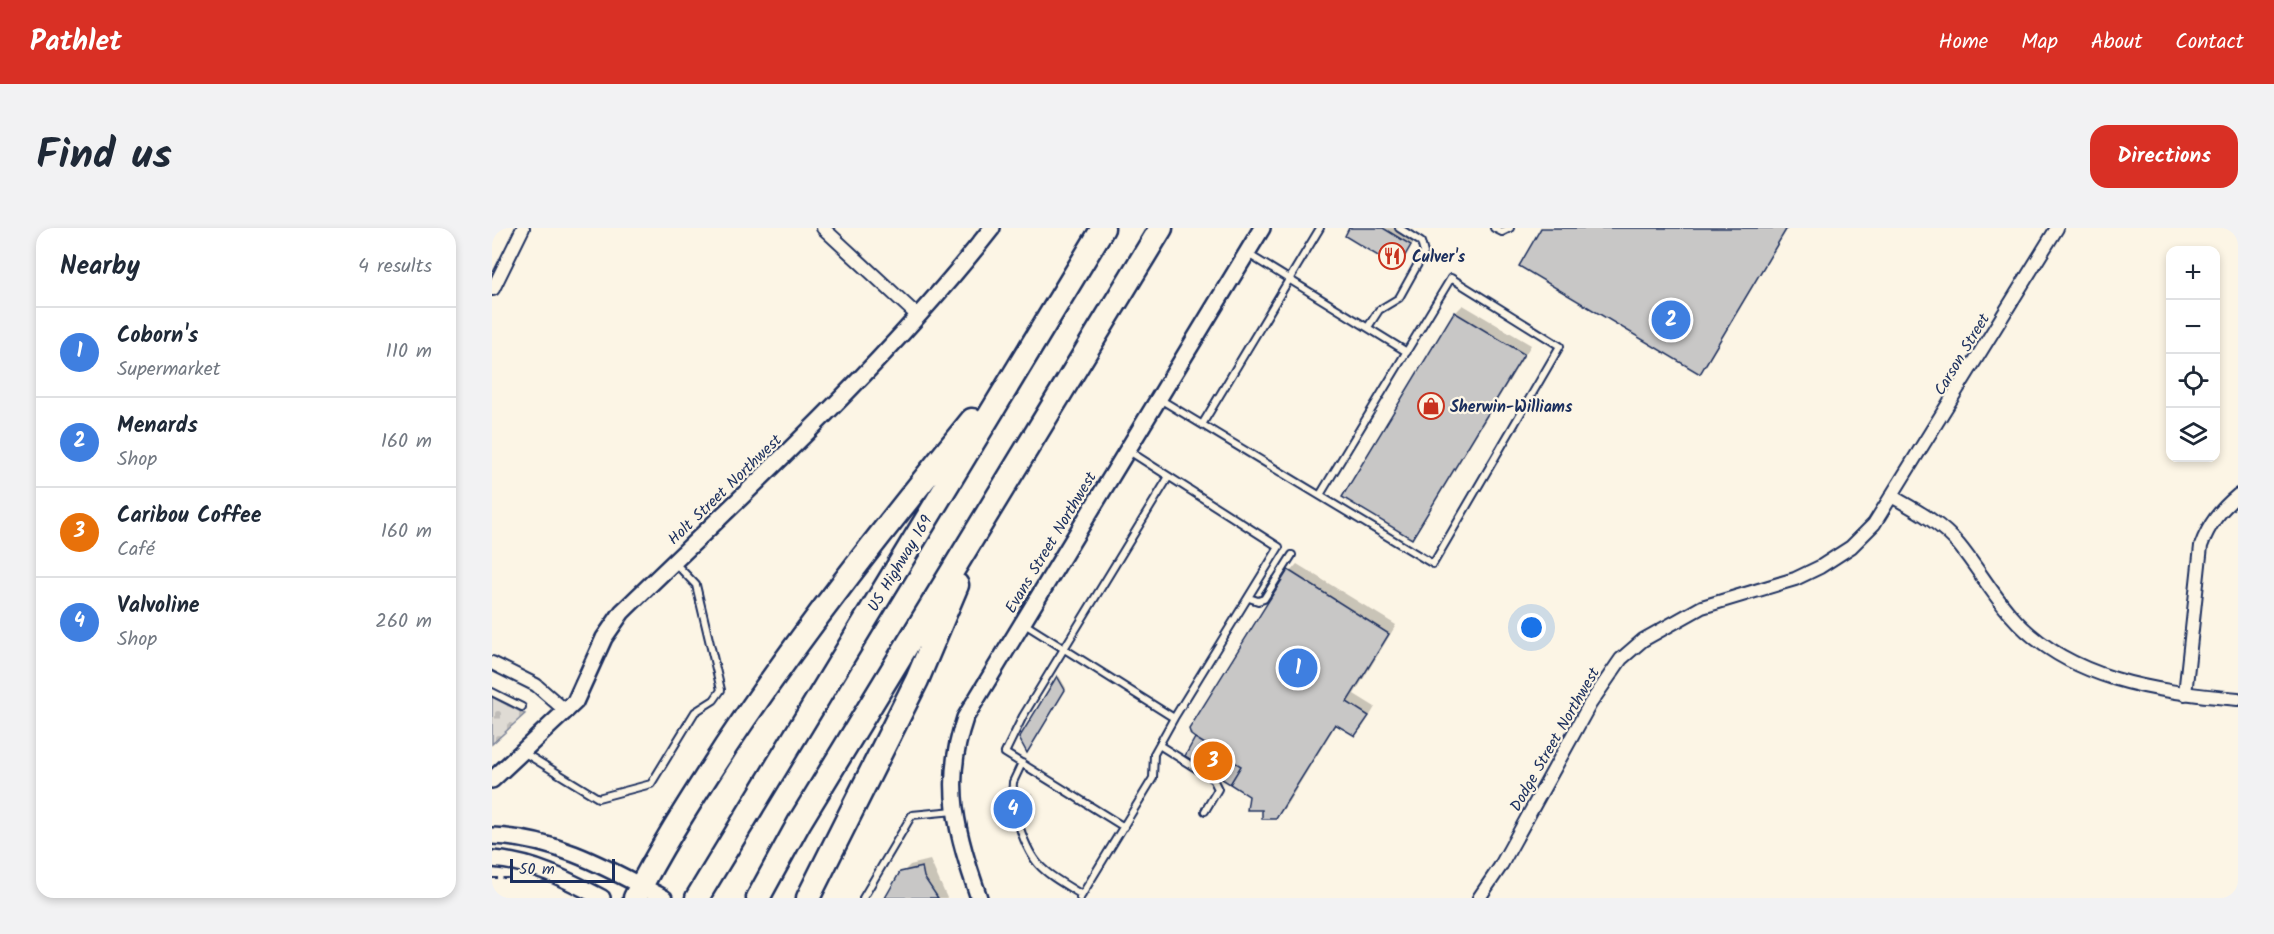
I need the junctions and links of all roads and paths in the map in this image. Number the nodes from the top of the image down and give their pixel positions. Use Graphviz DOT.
graph roads {
  1 [pos="523,228"];
  2 [pos="823,228"];
  3 [pos="992,228"];
  4 [pos="1103,228"];
  5 [pos="1161,228"];
  6 [pos="1262,228"];
  7 [pos="1320,228"];
  8 [pos="1399,228"];
  9 [pos="1494,228"];
  10 [pos="1510,228"];
  11 [pos="2057,228"];
  12 [pos="1247,253"];
  13 [pos="1290,279"];
  14 [pos="493,289"];
  15 [pos="918,316"];
  16 [pos="1368,327"];
  17 [pos="1407,352"];
  18 [pos="1025,357"];
  19 [pos="1158,398"];
  20 [pos="1203,423"];
  21 [pos="1127,450"];
  22 [pos="1168,478"];
  23 [pos="1320,495"];
  24 [pos="2238,495"];
  25 [pos="1893,497"];
  26 [pos="985,517"];
  27 [pos="1292,555"];
  28 [pos="674,562"];
  29 [pos="1249,598"];
  30 [pos="1022,623"];
  31 [pos="1065,649"];
  32 [pos="492,663"];
  33 [pos="492,692"];
  34 [pos="2185,694"];
  35 [pos="2238,699"];
  36 [pos="522,707"];
  37 [pos="567,712"];
  38 [pos="1174,718"];
  39 [pos="1159,746"];
  40 [pos="523,751"];
  41 [pos="1022,764"];
  42 [pos="492,780"];
  43 [pos="1012,800"];
  44 [pos="955,811"];
  45 [pos="1206,811"];
  46 [pos="1017,819"];
  47 [pos="1124,827"];
  48 [pos="492,836"];
  49 [pos="492,859"];
  50 [pos="638,892"];
  51 [pos="1081,896"];
  52 [pos="602,898"];
  53 [pos="664,898"];
  54 [pos="697,898"];
  55 [pos="758,898"];
  56 [pos="808,898"];
  57 [pos="863,898"];
  58 [pos="979,898"];
  59 [pos="1479,898"];
  1 -- 14 [label="street"];
  2 -- 15 [label="street"];
  3 -- 15 [label="street, Holt Street Northwest"];
  4 -- 18 [label="highway, US Highway 169"];
  5 -- 26 [label="highway"];
  6 -- 12 [label="street, Evans Street Northwest"];
  7 -- 13 [label="lane"];
  8 -- 16 [label="lane"];
  9 -- 10 [label="lane"];
  11 -- 25 [label="street, Carson Street"];
  12 -- 13 [label="lane"];
  12 -- 19 [label="street, Evans Street Northwest"];
  13 -- 16 [label="lane"];
  13 -- 20 [label="lane"];
  15 -- 28 [label="street, Holt Street Northwest"];
  16 -- 17 [label="lane"];
  17 -- 23 [label="lane"];
  17 -- 23 [label="lane"];
  18 -- 50 [label="highway"];
  18 -- 54 [label="highway, US Highway 169"];
  19 -- 20 [label="lane"];
  19 -- 21 [label="street, Evans Street Northwest"];
  20 -- 23 [label="lane"];
  21 -- 22 [label="lane"];
  21 -- 30 [label="street, Evans Street Northwest"];
  22 -- 29 [label="lane"];
  22 -- 31 [label="lane"];
  24 -- 34 [label="street"];
  25 -- 34 [label="street"];
  25 -- 59 [label="street, Dodge Street Northwest"];
  26 -- 55 [label="highway"];
  26 -- 56 [label="highway"];
  27 -- 29 [label="lane"];
  28 -- 37 [label="street, Holt Street Northwest"];
  28 -- 40 [label="lane"];
  29 -- 38 [label="lane"];
  30 -- 31 [label="lane"];
  30 -- 44 [label="street, Evans Street Northwest"];
  31 -- 38 [label="lane"];
  31 -- 41 [label="lane"];
  32 -- 37 [label="street"];
  33 -- 36 [label="lane"];
  34 -- 35 [label="street"];
  37 -- 40 [label="street, Holt Street Northwest"];
  38 -- 39 [label="lane"];
  39 -- 45 [label="lane"];
  39 -- 47 [label="lane"];
  40 -- 42 [label="street, Holt Street Northwest"];
  41 -- 43 [label="lane"];
  41 -- 47 [label="lane"];
  44 -- 57 [label="lane"];
  44 -- 58 [label="street, Evans Street Northwest"];
  46 -- 51 [label="lane"];
  47 -- 51 [label="lane"];
  48 -- 50 [label="street"];
  49 -- 52 [label="street"];
  50 -- 53 [label="street"];
}
